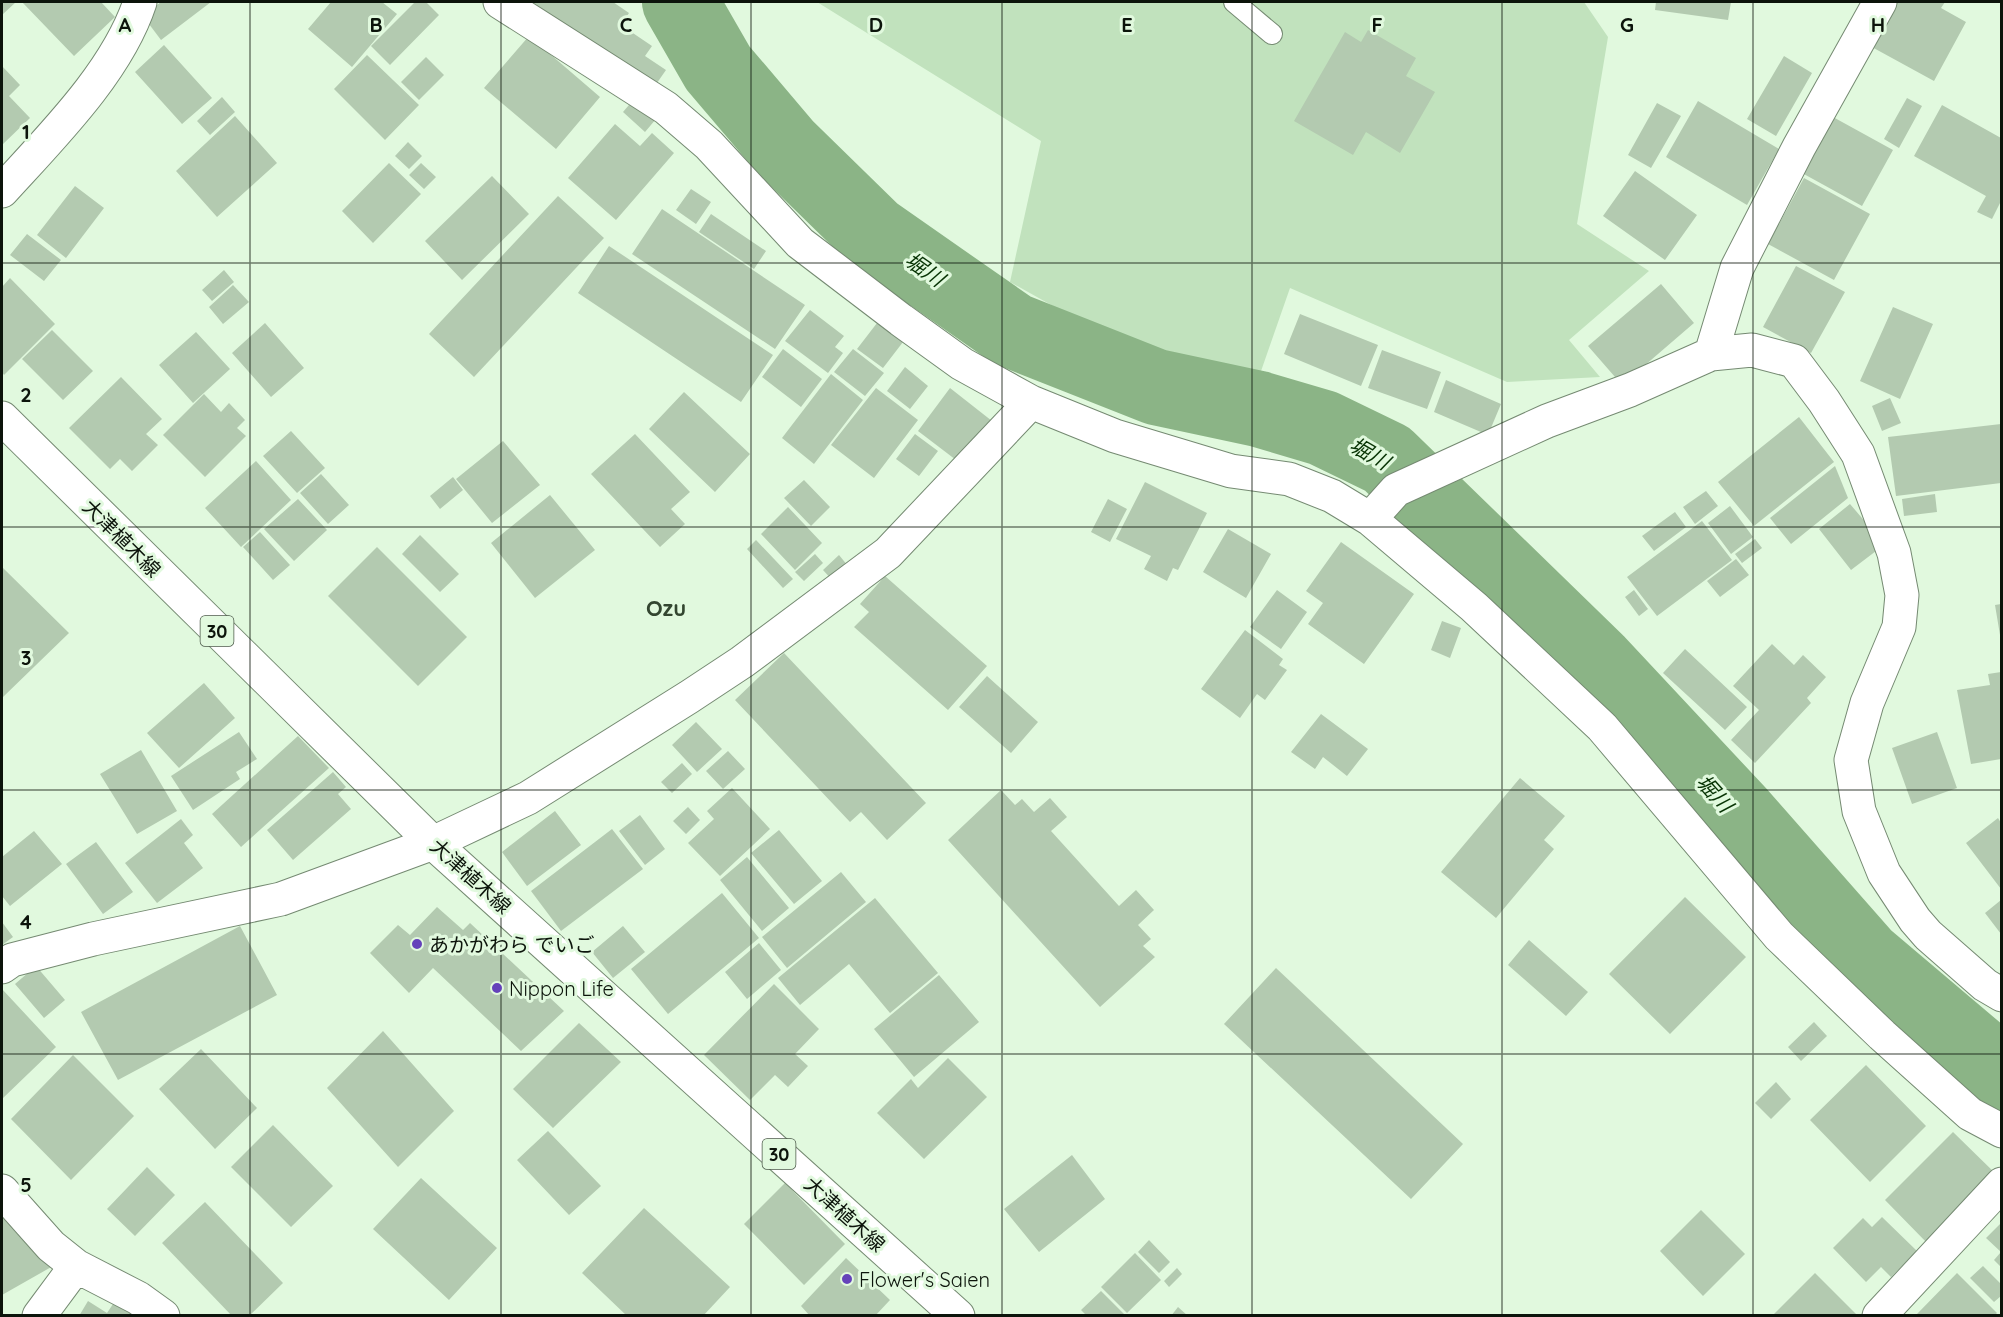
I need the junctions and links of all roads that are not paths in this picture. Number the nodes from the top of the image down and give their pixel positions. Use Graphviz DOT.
graph roads {
  1 [pos="140,2"];
  2 [pos="500,2"];
  3 [pos="1234,2"];
  4 [pos="1880,2"];
  5 [pos="1272,34"];
  6 [pos="2,191"];
  7 [pos="1711,354"];
  8 [pos="1031,402"];
  9 [pos="2,418"];
  10 [pos="1370,519"];
  11 [pos="434,843"];
  12 [pos="2,967"];
  13 [pos="2001,995"];
  14 [pos="2001,1131"];
  15 [pos="2001,1184"];
  16 [pos="2,1191"];
  17 [pos="76,1266"];
  18 [pos="39,1316"];
  19 [pos="163,1316"];
  20 [pos="958,1316"];
  21 [pos="1879,1316"];
  1 -- 6 [label="street"];
  2 -- 8 [label="street"];
  3 -- 5 [label="lane"];
  4 -- 7 [label="street"];
  7 -- 10 [label="street"];
  7 -- 13 [label="street"];
  8 -- 10 [label="street"];
  8 -- 11 [label="street"];
  9 -- 11 [label="street, 大津植木線 / 30"];
  10 -- 14 [label="street"];
  11 -- 12 [label="street"];
  11 -- 20 [label="street, 大津植木線 / 30"];
  15 -- 21 [label="street"];
  16 -- 17 [label="street"];
  17 -- 18 [label="street"];
  17 -- 19 [label="street"];
}
